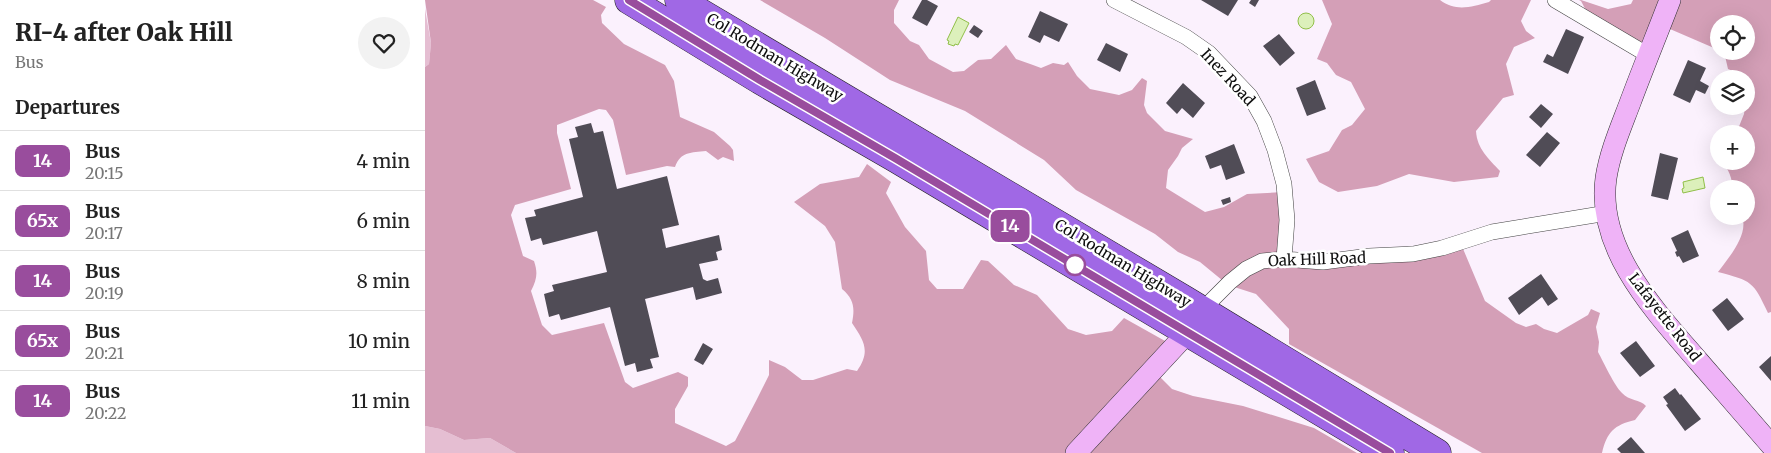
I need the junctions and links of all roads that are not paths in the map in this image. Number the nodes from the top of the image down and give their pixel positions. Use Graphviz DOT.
graph roads {
  1 [pos="629,0"];
  2 [pos="679,0"];
  3 [pos="1114,0"];
  4 [pos="1555,0"];
  5 [pos="1670,0"];
  6 [pos="1648,55"];
  7 [pos="1607,213"];
  8 [pos="1284,259"];
  9 [pos="1195,321"];
  10 [pos="1771,445"];
  11 [pos="1077,453"];
  12 [pos="1390,453"];
  13 [pos="1437,453"];
  1 -- 9 [label="highway, Col Rodman Highway"];
  2 -- 9 [label="highway, Col Rodman Highway"];
  3 -- 8 [label="street, Inez Road"];
  4 -- 6 [label="street"];
  5 -- 6 [label="street, Lafayette Road"];
  6 -- 7 [label="street, Lafayette Road"];
  7 -- 8 [label="street, Oak Hill Road"];
  7 -- 10 [label="street, Lafayette Road"];
  8 -- 9 [label="street, Oak Hill Road"];
  9 -- 11 [label="street, Oak Hill Road"];
  9 -- 12 [label="highway, Col Rodman Highway"];
  9 -- 13 [label="highway, Col Rodman Highway"];
}
